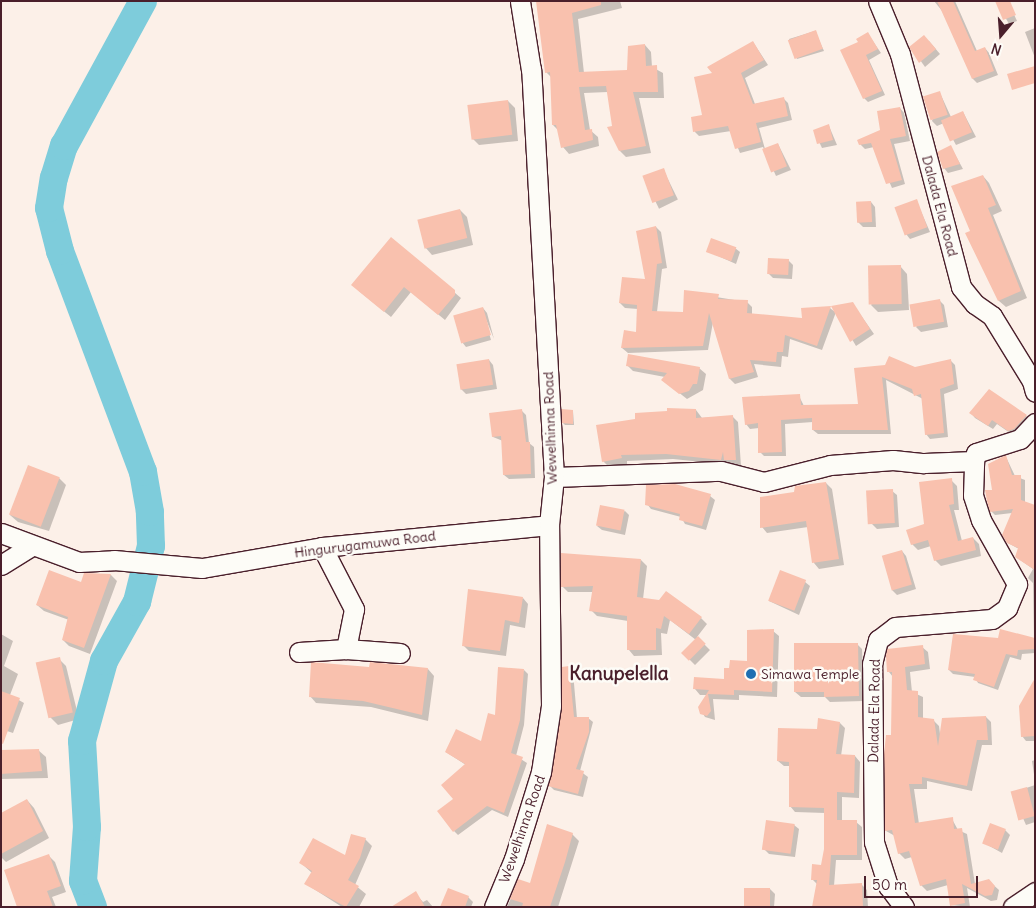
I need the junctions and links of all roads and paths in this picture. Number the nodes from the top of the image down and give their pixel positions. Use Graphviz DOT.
graph roads {
  1 [pos="520,1"];
  2 [pos="878,1"];
  3 [pos="1035,392"];
  4 [pos="1035,424"];
  5 [pos="974,461"];
  6 [pos="554,477"];
  7 [pos="549,525"];
  8 [pos="1,533"];
  9 [pos="32,546"];
  10 [pos="322,547"];
  11 [pos="1,565"];
  12 [pos="346,649"];
  13 [pos="299,652"];
  14 [pos="400,653"];
  15 [pos="1035,892"];
  16 [pos="494,907"];
  17 [pos="904,907"];
  18 [pos="1013,907"];
  1 -- 6 [label="street, Wewelhinna Road"];
  2 -- 3 [label="street, Dalada Ela Road"];
  4 -- 5 [label="street"];
  5 -- 6 [label="street"];
  5 -- 17 [label="street, Dalada Ela Road"];
  6 -- 7 [label="street, Wewelhinna Road"];
  7 -- 10 [label="street, Hingurugamuwa Road"];
  7 -- 16 [label="street, Wewelhinna Road"];
  8 -- 9 [label="street"];
  9 -- 10 [label="street, Hingurugamuwa Road"];
  9 -- 11 [label="street"];
  10 -- 12 [label="street"];
  12 -- 13 [label="street"];
  12 -- 14 [label="street"];
  15 -- 18 [label="street"];
}
